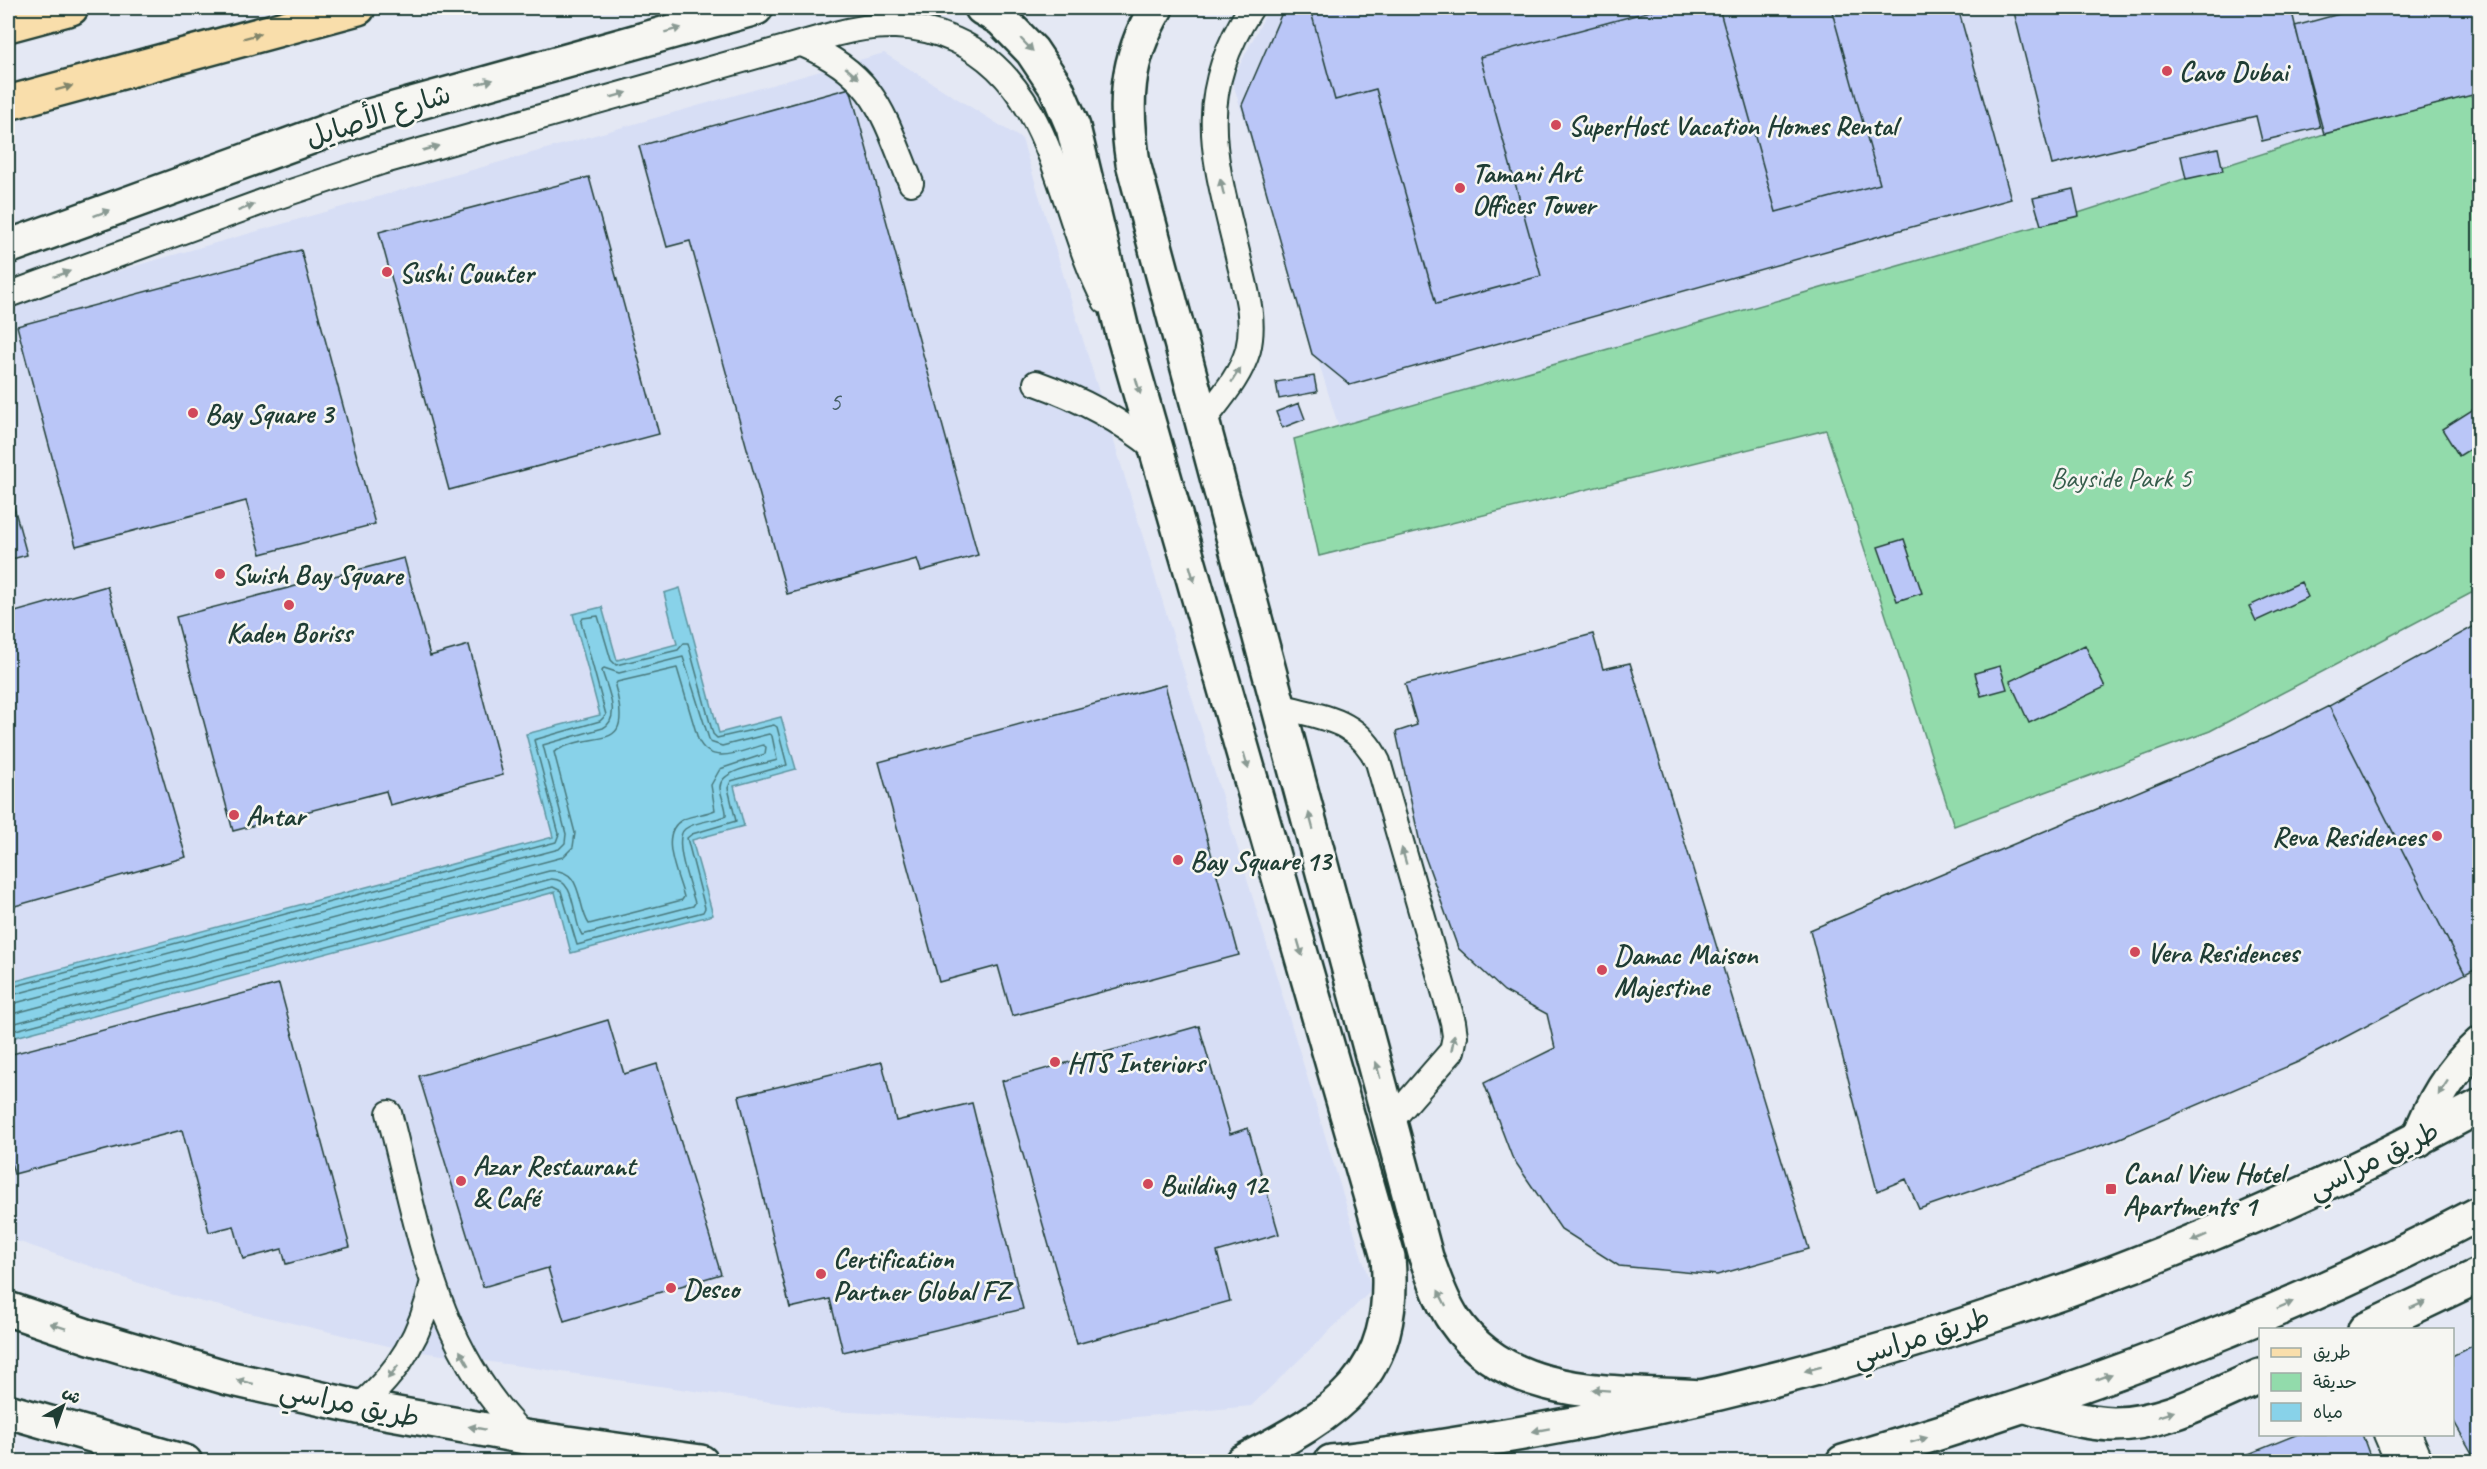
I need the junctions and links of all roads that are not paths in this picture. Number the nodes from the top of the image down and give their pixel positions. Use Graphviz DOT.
graph roads {
  1 [pos="71,8"];
  2 [pos="358,8"];
  3 [pos="756,8"];
  4 [pos="982,8"];
  5 [pos="1156,8"];
  6 [pos="1251,8"];
  7 [pos="8,25"];
  8 [pos="802,44"];
  9 [pos="8,103"];
  10 [pos="911,183"];
  11 [pos="8,247"];
  12 [pos="8,295"];
  13 [pos="1122,330"];
  14 [pos="1036,383"];
  15 [pos="1202,423"];
  16 [pos="1156,449"];
  17 [pos="1280,706"];
  18 [pos="2480,1044"];
  19 [pos="2480,1106"];
  20 [pos="389,1113"];
  21 [pos="1391,1121"];
  22 [pos="2418,1140"];
  23 [pos="2480,1213"];
  24 [pos="2480,1275"];
  25 [pos="433,1281"];
  26 [pos="8,1309"];
  27 [pos="2369,1328"];
  28 [pos="2259,1376"];
  29 [pos="1701,1397"];
  30 [pos="2026,1406"];
  31 [pos="358,1407"];
  32 [pos="8,1411"];
  33 [pos="2387,1436"];
  34 [pos="2410,1436"];
  35 [pos="525,1437"];
  36 [pos="105,1449"];
  37 [pos="185,1461"];
  38 [pos="701,1461"];
  39 [pos="1242,1461"];
  40 [pos="1330,1461"];
  41 [pos="1843,1461"];
  42 [pos="2398,1461"];
  43 [pos="2421,1461"];
  1 -- 7 [label="main road"];
  9 -- 2 [label="main road, one-way"];
  11 -- 3 [label="street, شارع الأصايل, one-way"];
  4 -- 13 [label="street, one-way"];
  5 -- 15 [label="street"];
  15 -- 6 [label="lane, one-way"];
  8 -- 10 [label="lane, one-way"];
  12 -- 8 [label="lane, one-way"];
  8 -- 13 [label="lane"];
  13 -- 16 [label="street, one-way"];
  14 -- 16 [label="lane"];
  15 -- 17 [label="street"];
  16 -- 39 [label="street, one-way"];
  21 -- 17 [label="street, one-way"];
  21 -- 17 [label="lane, one-way"];
  18 -- 22 [label="street, one-way"];
  19 -- 22 [label="street, طريق مراسي"];
  20 -- 25 [label="lane"];
  29 -- 21 [label="street, one-way"];
  22 -- 29 [label="street, طريق مراسي, one-way"];
  30 -- 23 [label="street, one-way"];
  27 -- 24 [label="street, one-way"];
  25 -- 31 [label="lane, one-way"];
  35 -- 25 [label="lane, one-way"];
  31 -- 26 [label="street, طريق مراسي, one-way"];
  30 -- 28 [label="street, one-way"];
  29 -- 40 [label="street, طريق مراسي, one-way"];
  41 -- 30 [label="street, one-way"];
  35 -- 31 [label="street, طريق مراسي, one-way"];
  32 -- 36 [label="street"];
  33 -- 42 [label="lane"];
  34 -- 43 [label="lane"];
  35 -- 38 [label="street, طريق مراسي"];
  36 -- 37 [label="street"];
}
